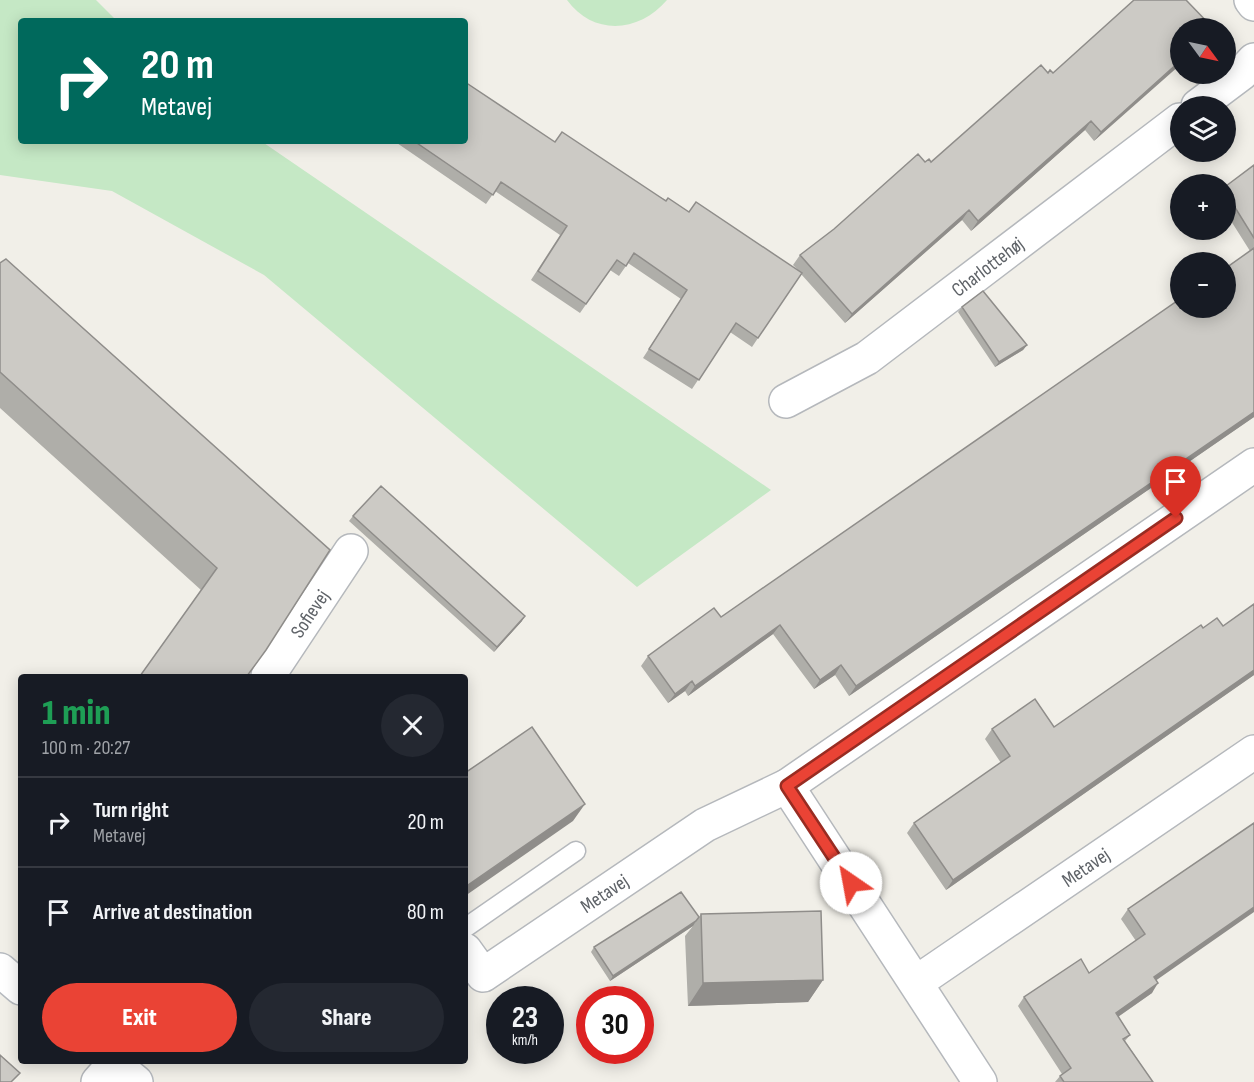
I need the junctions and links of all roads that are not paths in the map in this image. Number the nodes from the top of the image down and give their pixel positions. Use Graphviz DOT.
graph roads {
  1 [pos="1251,0"];
  2 [pos="1254,4"];
  3 [pos="1254,60"];
  4 [pos="1211,96"];
  5 [pos="1170,128"];
  6 [pos="786,401"];
  7 [pos="1254,465"];
  8 [pos="351,551"];
  9 [pos="269,674"];
  10 [pos="1254,752"];
  11 [pos="787,786"];
  12 [pos="576,851"];
  13 [pos="468,926"];
  14 [pos="468,954"];
  15 [pos="0,970"];
  16 [pos="917,982"];
  17 [pos="18,985"];
  18 [pos="980,1082"];
  1 -- 2 [label="street"];
  3 -- 4 [label="street"];
  5 -- 6 [label="street, Charlottehøj"];
  7 -- 11 [label="street, Metavej"];
  8 -- 9 [label="street, Sofievej"];
  10 -- 16 [label="street, Metavej"];
  11 -- 14 [label="street, Metavej"];
  11 -- 16 [label="street"];
  12 -- 13 [label="lane"];
  15 -- 17 [label="street"];
  16 -- 18 [label="street"];
}
